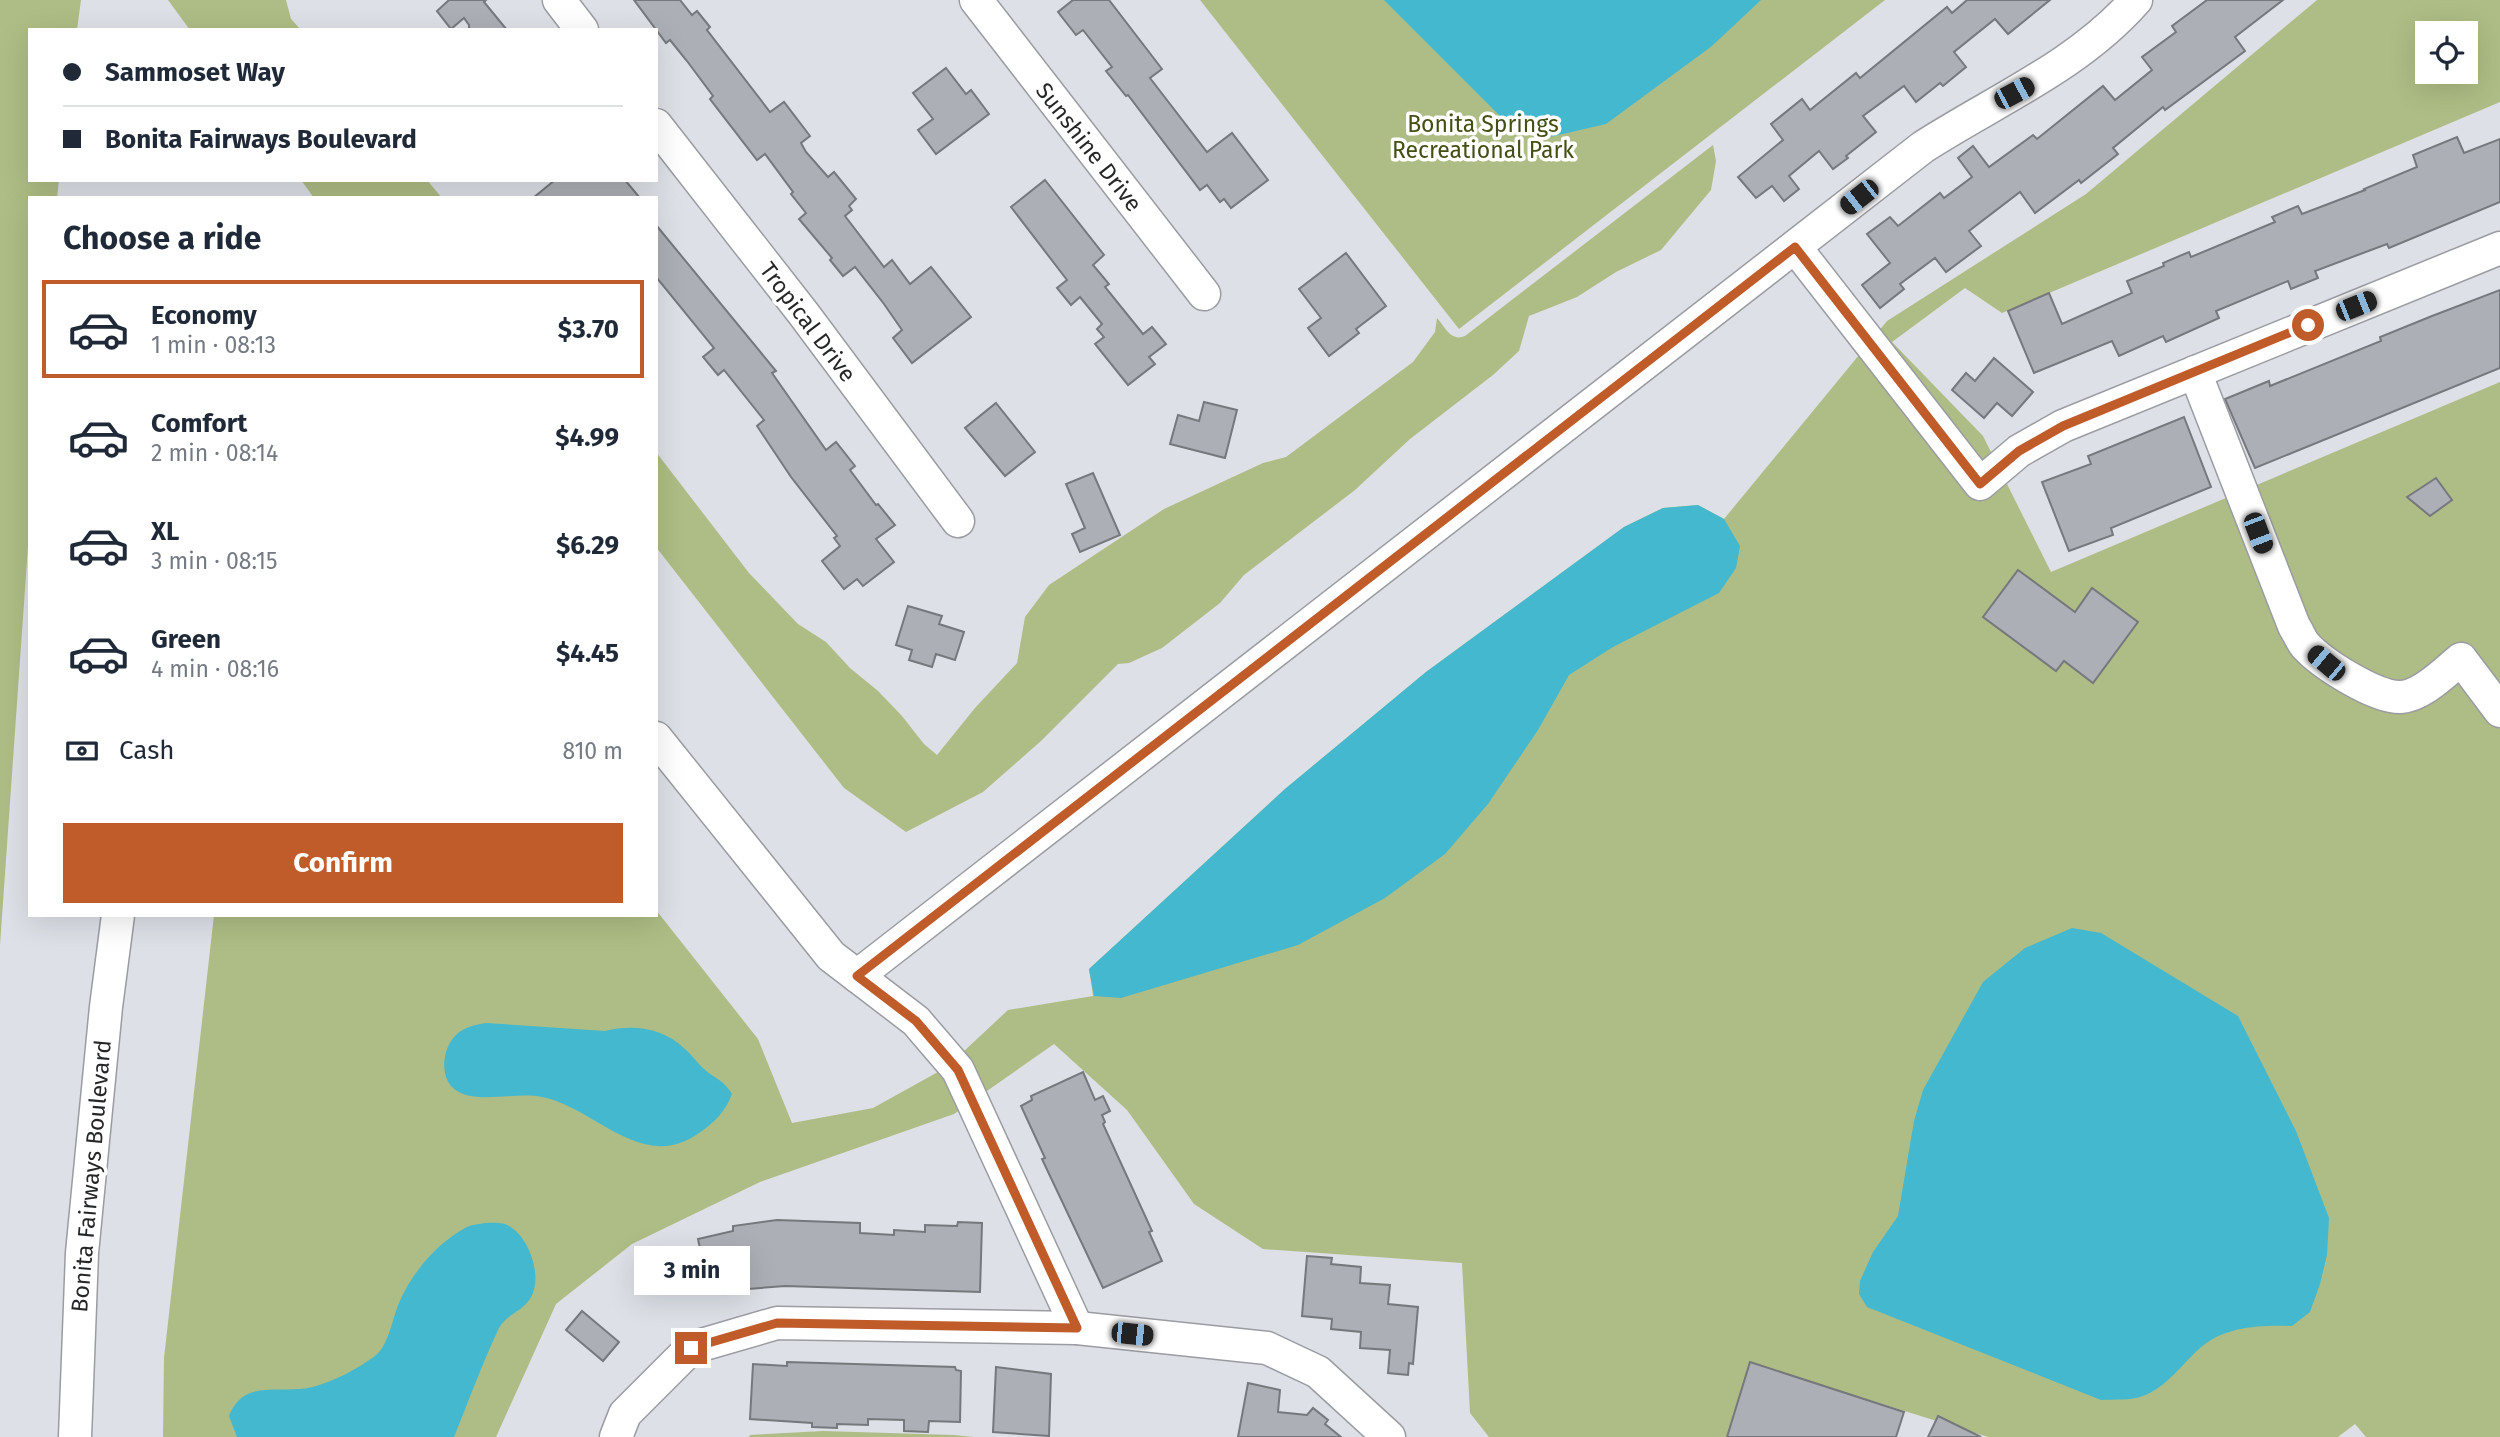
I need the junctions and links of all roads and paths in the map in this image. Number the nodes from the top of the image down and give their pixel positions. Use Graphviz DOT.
graph roads {
  1 [pos="559,0"];
  2 [pos="976,0"];
  3 [pos="2136,0"];
  4 [pos="580,28"];
  5 [pos="658,128"];
  6 [pos="1795,247"];
  7 [pos="2500,248"];
  8 [pos="1204,294"];
  9 [pos="2195,372"];
  10 [pos="958,521"];
  11 [pos="2500,711"];
  12 [pos="658,740"];
  13 [pos="118,917"];
  14 [pos="857,976"];
  15 [pos="1077,1328"];
  16 [pos="75,1437"];
  17 [pos="616,1437"];
  18 [pos="1389,1437"];
  1 -- 4 [label="street"];
  2 -- 8 [label="street, Sunshine Drive"];
  3 -- 6 [label="street"];
  5 -- 10 [label="street, Tropical Drive"];
  6 -- 9 [label="street"];
  6 -- 14 [label="street"];
  7 -- 9 [label="street"];
  9 -- 11 [label="street"];
  12 -- 14 [label="street"];
  13 -- 16 [label="street, Bonita Fairways Boulevard"];
  14 -- 15 [label="street"];
  15 -- 17 [label="street"];
  15 -- 18 [label="street"];
}
